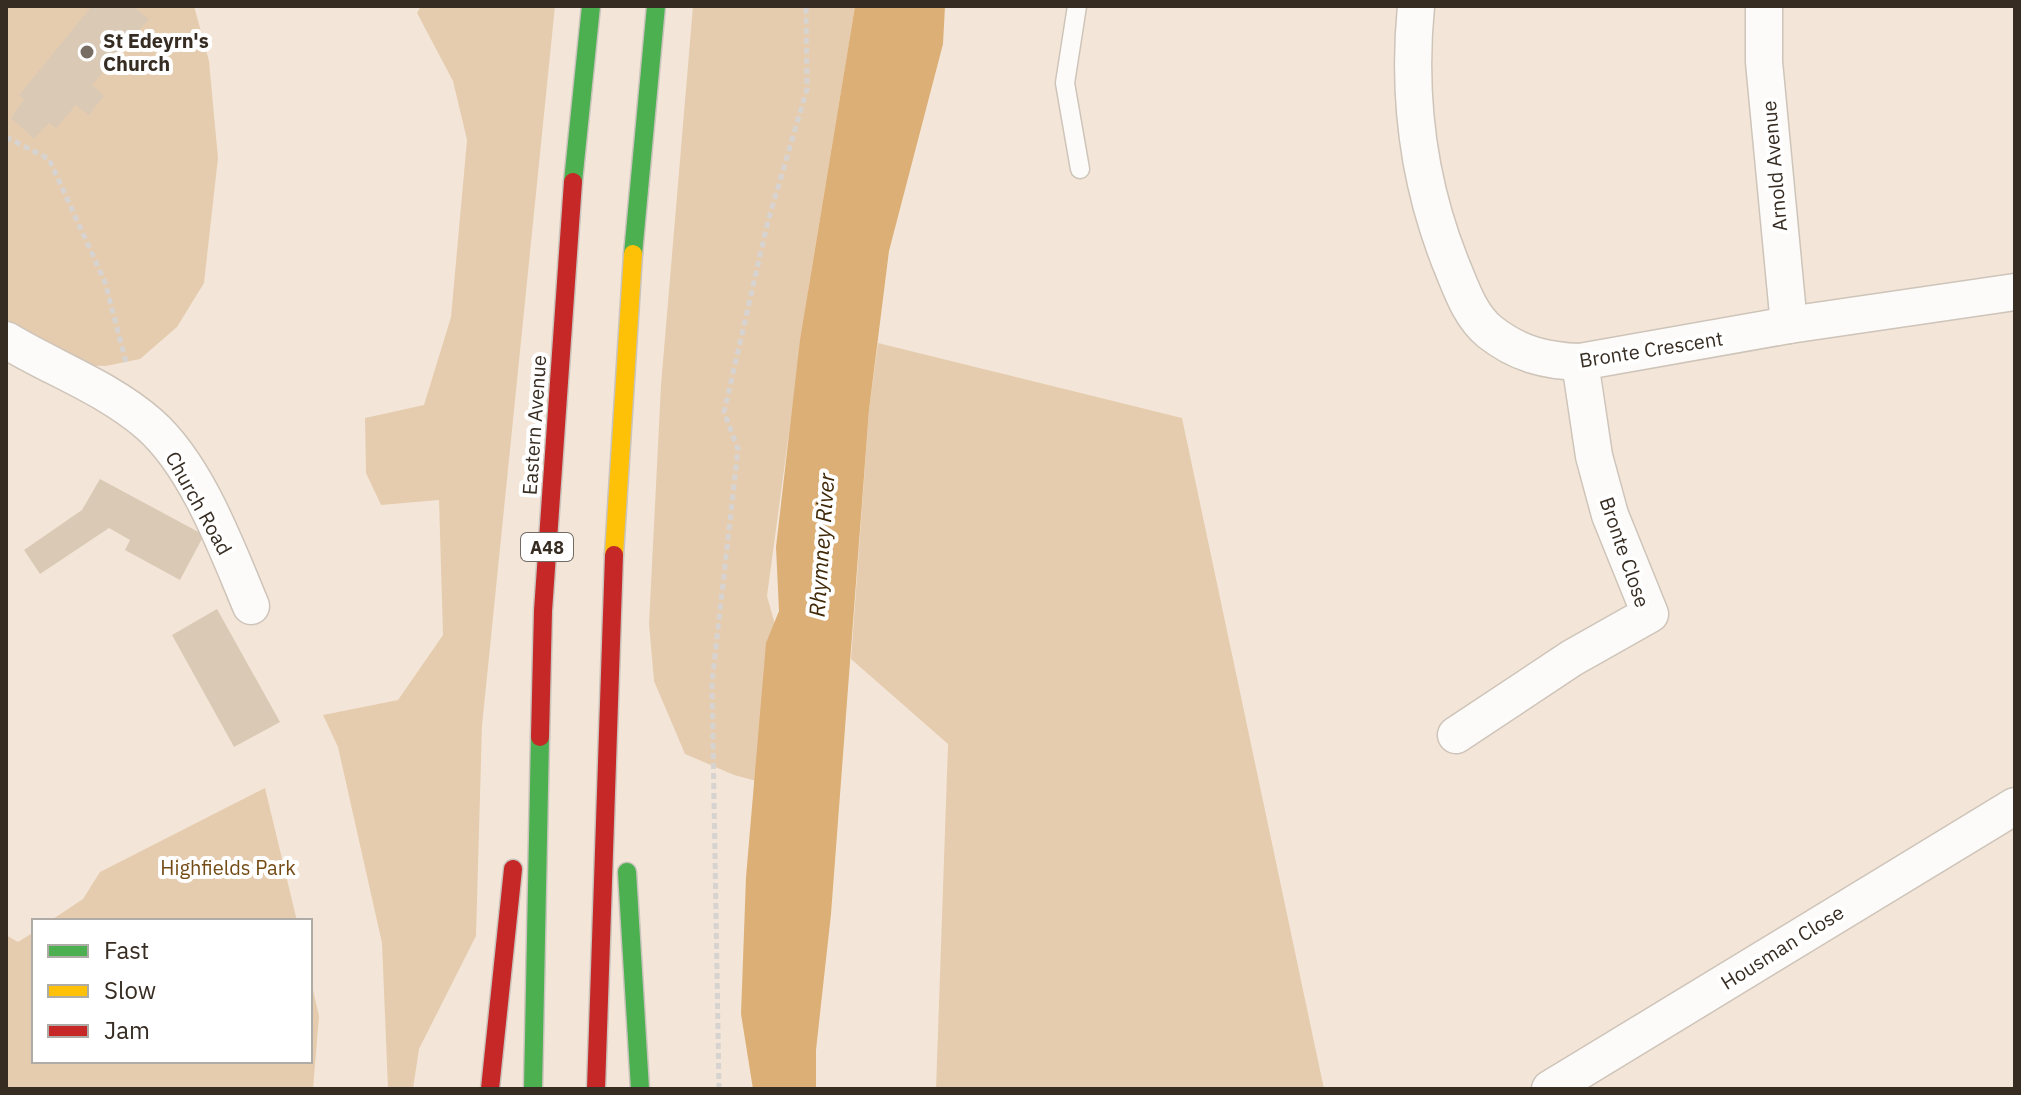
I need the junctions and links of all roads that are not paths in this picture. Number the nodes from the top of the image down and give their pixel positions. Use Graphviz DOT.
graph roads {
  1 [pos="591,6"];
  2 [pos="656,6"];
  3 [pos="1077,6"];
  4 [pos="1416,6"];
  5 [pos="1764,6"];
  6 [pos="1080,169"];
  7 [pos="2015,292"];
  8 [pos="1789,325"];
  9 [pos="6,340"];
  10 [pos="1580,362"];
  11 [pos="251,606"];
  12 [pos="611,610"];
  13 [pos="543,611"];
  14 [pos="1456,735"];
  15 [pos="2015,806"];
  16 [pos="519,812"];
  17 [pos="624,816"];
  18 [pos="516,843"];
  19 [pos="626,848"];
  20 [pos="490,1089"];
  21 [pos="533,1089"];
  22 [pos="596,1089"];
  23 [pos="640,1089"];
  24 [pos="1550,1089"];
  1 -- 13 [label="highway, Eastern Avenue / A48"];
  2 -- 12 [label="highway"];
  3 -- 6 [label="lane"];
  4 -- 10 [label="street, Bronte Crescent"];
  5 -- 8 [label="street, Arnold Avenue"];
  7 -- 8 [label="street, Bronte Crescent"];
  8 -- 10 [label="street, Bronte Crescent"];
  9 -- 11 [label="street, Church Road"];
  10 -- 14 [label="street, Bronte Close"];
  12 -- 17 [label="highway"];
  12 -- 22 [label="highway"];
  13 -- 16 [label="highway"];
  13 -- 21 [label="highway, Eastern Avenue / A48"];
  15 -- 24 [label="street, Housman Close"];
  18 -- 20 [label="highway"];
  19 -- 23 [label="highway"];
}
